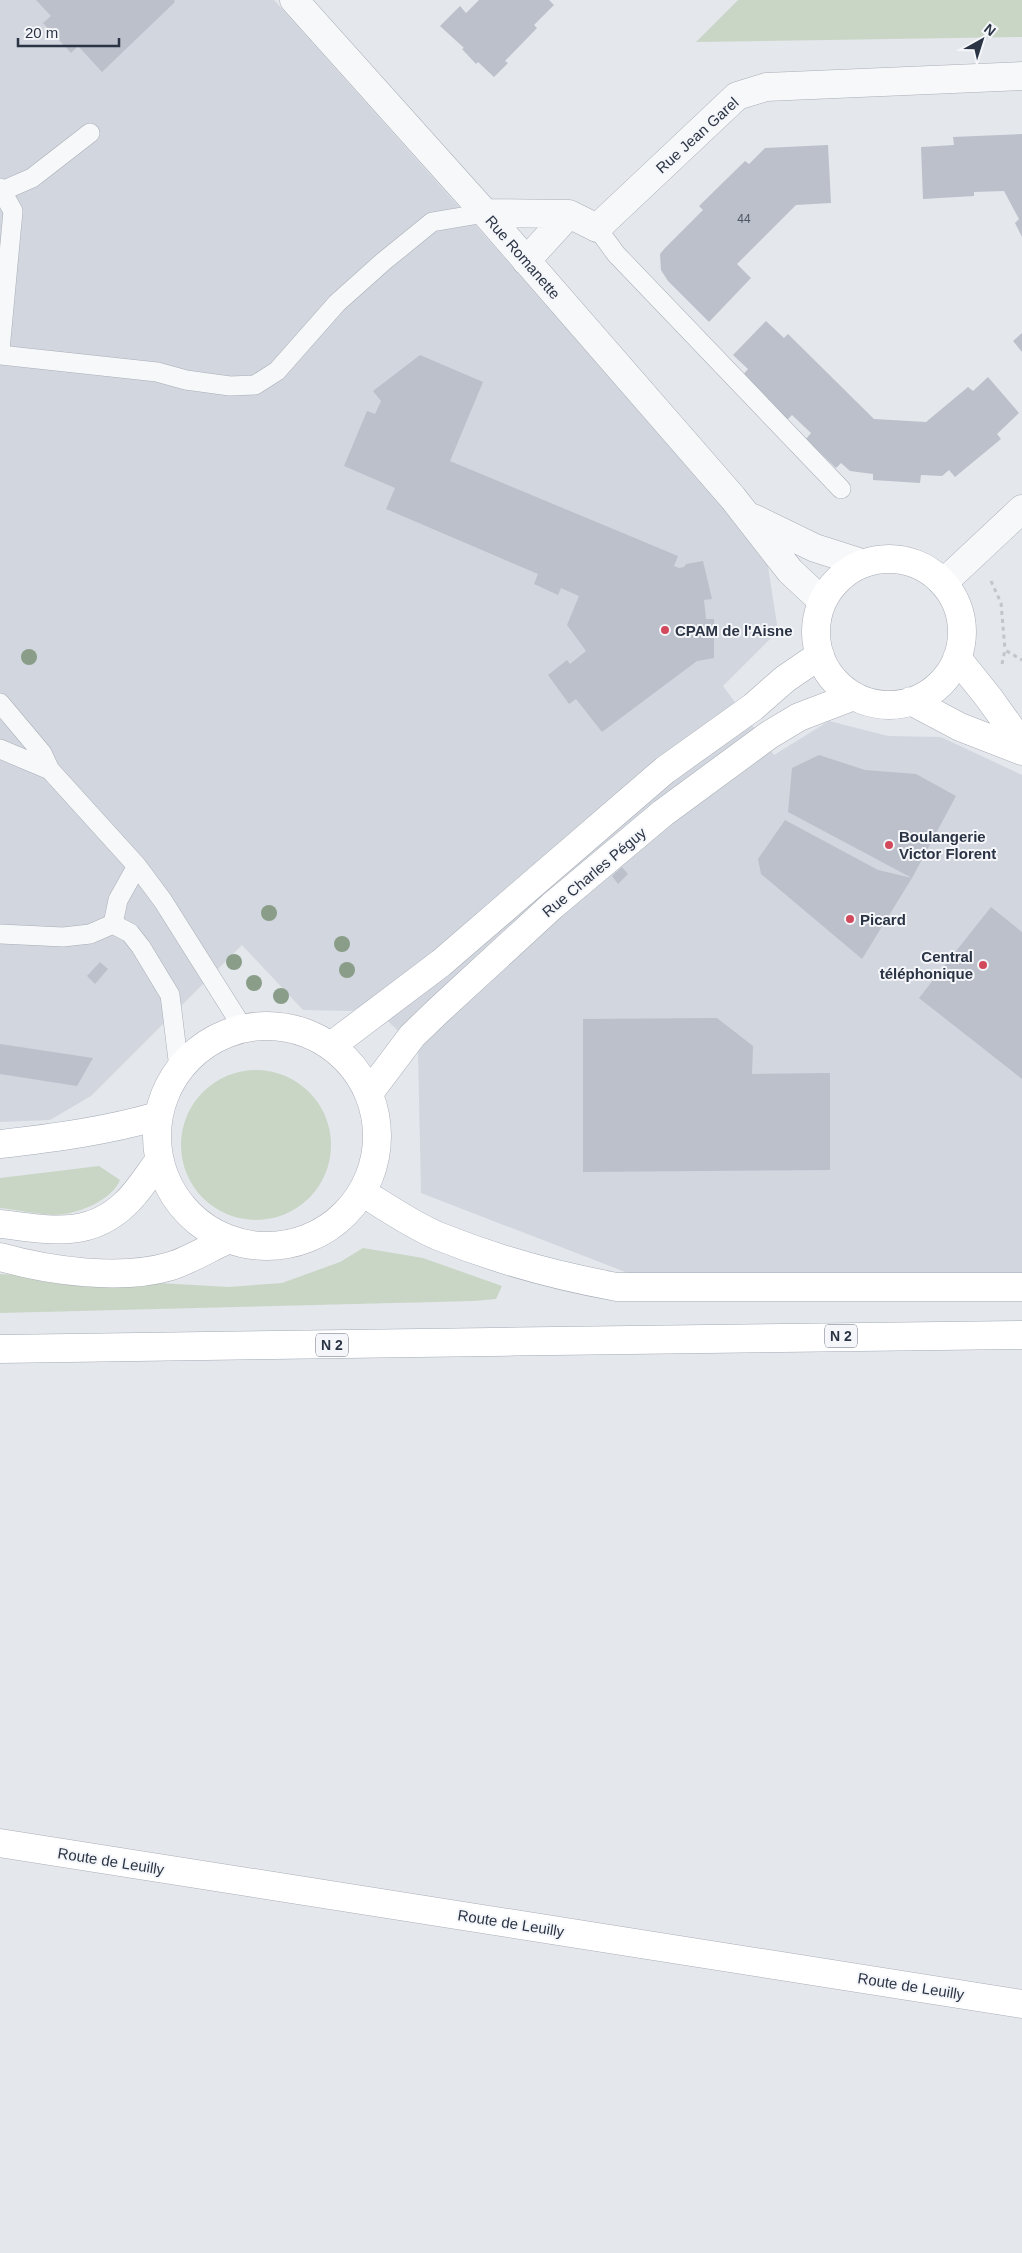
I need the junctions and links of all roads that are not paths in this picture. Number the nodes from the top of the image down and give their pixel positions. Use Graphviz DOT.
graph roads {
  1 [pos="294,0"];
  2 [pos="1022,76"];
  3 [pos="90,133"];
  4 [pos="1,190"];
  5 [pos="485,212"];
  6 [pos="569,214"];
  7 [pos="597,228"];
  8 [pos="526,261"];
  9 [pos="0,350"];
  10 [pos="0,355"];
  11 [pos="841,489"];
  12 [pos="1022,509"];
  13 [pos="750,517"];
  14 [pos="862,563"];
  15 [pos="943,583"];
  16 [pos="822,601"];
  17 [pos="820,655"];
  18 [pos="957,658"];
  19 [pos="854,696"];
  20 [pos="911,701"];
  21 [pos="0,703"];
  22 [pos="1022,744"];
  23 [pos="0,749"];
  24 [pos="1022,751"];
  25 [pos="50,770"];
  26 [pos="137,866"];
  27 [pos="113,924"];
  28 [pos="0,934"];
  29 [pos="243,1028"];
  30 [pos="331,1046"];
  31 [pos="179,1068"];
  32 [pos="368,1093"];
  33 [pos="158,1116"];
  34 [pos="0,1144"];
  35 [pos="159,1161"];
  36 [pos="362,1192"];
  37 [pos="0,1224"];
  38 [pos="227,1240"];
  39 [pos="0,1257"];
  40 [pos="1022,1287"];
  41 [pos="1022,1335"];
  42 [pos="0,1349"];
  43 [pos="0,1843"];
  44 [pos="1022,2004"];
  1 -- 5 [label="street, Rue Romanette"];
  2 -- 7 [label="street, Rue Jean Garel"];
  3 -- 4 [label="lane"];
  4 -- 9 [label="lane"];
  5 -- 6 [label="street"];
  5 -- 8 [label="street, Rue Romanette"];
  5 -- 10 [label="lane"];
  6 -- 7 [label="street"];
  6 -- 8 [label="street"];
  7 -- 11 [label="lane"];
  8 -- 13 [label="street, Rue Romanette"];
  12 -- 15 [label="street"];
  13 -- 14 [label="street, Rue Romanette"];
  13 -- 16 [label="street, Rue Romanette"];
  14 -- 15 [label="main road"];
  14 -- 16 [label="main road"];
  15 -- 18 [label="main road"];
  16 -- 17 [label="main road"];
  17 -- 19 [label="main road"];
  17 -- 30 [label="main road, Rue Charles Péguy"];
  18 -- 20 [label="main road"];
  18 -- 22 [label="main road"];
  19 -- 20 [label="main road"];
  19 -- 32 [label="main road, Rue Charles Péguy"];
  20 -- 24 [label="main road"];
  21 -- 25 [label="lane"];
  23 -- 25 [label="lane"];
  25 -- 26 [label="lane"];
  26 -- 27 [label="lane"];
  26 -- 29 [label="lane"];
  27 -- 28 [label="lane"];
  27 -- 31 [label="lane"];
  29 -- 30 [label="main road"];
  29 -- 31 [label="main road"];
  30 -- 32 [label="main road"];
  31 -- 33 [label="main road"];
  32 -- 36 [label="main road"];
  33 -- 34 [label="main road"];
  33 -- 35 [label="main road"];
  35 -- 37 [label="main road"];
  35 -- 38 [label="main road"];
  36 -- 38 [label="main road"];
  36 -- 40 [label="main road"];
  38 -- 39 [label="main road"];
  41 -- 42 [label="main road, N 2"];
  43 -- 44 [label="main road, Route de Leuilly"];
}
